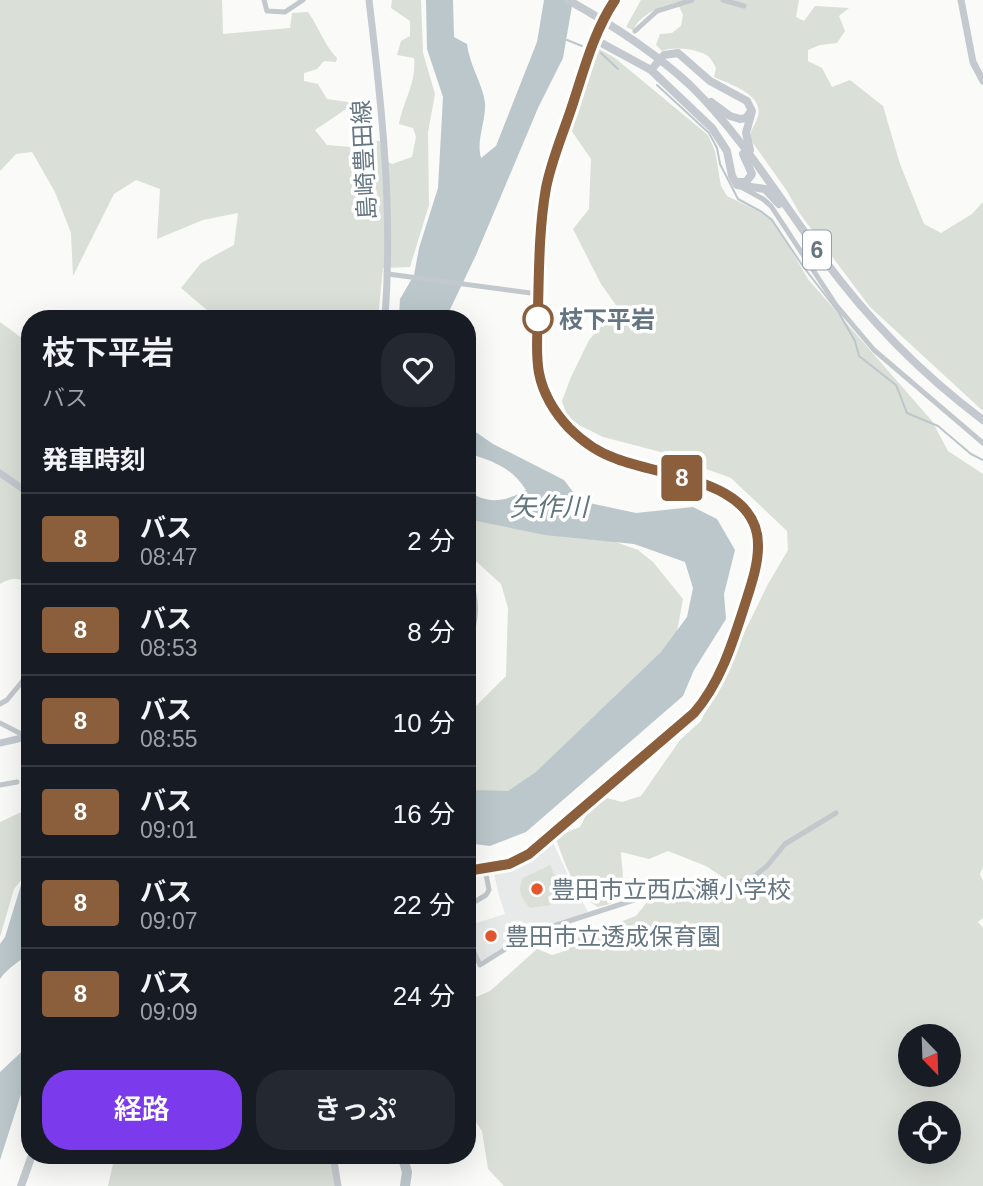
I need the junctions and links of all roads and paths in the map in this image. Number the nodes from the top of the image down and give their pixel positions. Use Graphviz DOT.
graph roads {
  1 [pos="264,0"];
  2 [pos="303,0"];
  3 [pos="369,0"];
  4 [pos="568,0"];
  5 [pos="615,0"];
  6 [pos="692,0"];
  7 [pos="723,0"];
  8 [pos="961,0"];
  9 [pos="744,6"];
  10 [pos="661,10"];
  11 [pos="660,18"];
  12 [pos="635,31"];
  13 [pos="594,38"];
  14 [pos="651,70"];
  15 [pos="983,81"];
  16 [pos="691,86"];
  17 [pos="707,103"];
  18 [pos="752,108"];
  19 [pos="755,161"];
  20 [pos="732,172"];
  21 [pos="740,187"];
  22 [pos="391,274"];
  23 [pos="840,280"];
  24 [pos="538,294"];
  25 [pos="386,310"];
  26 [pos="983,420"];
  27 [pos="983,443"];
  28 [pos="0,473"];
  29 [pos="21,488"];
  30 [pos="21,683"];
  31 [pos="0,704"];
  32 [pos="0,723"];
  33 [pos="21,733"];
  34 [pos="21,738"];
  35 [pos="0,743"];
  36 [pos="17,782"];
  37 [pos="0,785"];
  38 [pos="836,813"];
  39 [pos="485,869"];
  40 [pos="476,870"];
  41 [pos="476,901"];
  42 [pos="476,956"];
  43 [pos="29,1164"];
  44 [pos="334,1164"];
  45 [pos="21,1186"];
  46 [pos="338,1186"];
  1 -- 2 [label="street"];
  3 -- 22 [label="main road, 島崎豊田線"];
  4 -- 16 [label="main road, 6"];
  5 -- 13 [label="main road"];
  6 -- 10 [label="street"];
  7 -- 9 [label="street"];
  8 -- 15 [label="main road"];
  10 -- 11 [label="street"];
  10 -- 12 [label="street"];
  13 -- 14 [label="main road"];
  13 -- 24 [label="main road"];
  14 -- 18 [label="main road"];
  14 -- 20 [label="main road"];
  16 -- 17 [label="main road, 6"];
  16 -- 18 [label="main road"];
  17 -- 19 [label="main road, 6"];
  17 -- 20 [label="main road"];
  18 -- 19 [label="main road"];
  19 -- 23 [label="main road, 6"];
  20 -- 21 [label="main road"];
  21 -- 23 [label="main road"];
  21 -- 27 [label="street"];
  22 -- 24 [label="street"];
  22 -- 25 [label="main road, 島崎豊田線"];
  23 -- 26 [label="main road, 6"];
  24 -- 39 [label="main road"];
  28 -- 29 [label="main road"];
  30 -- 31 [label="street"];
  32 -- 33 [label="street"];
  34 -- 35 [label="main road"];
  36 -- 37 [label="street"];
  38 -- 42 [label="street"];
  39 -- 40 [label="main road"];
  39 -- 41 [label="street"];
  43 -- 45 [label="main road"];
  44 -- 46 [label="main road"];
}
